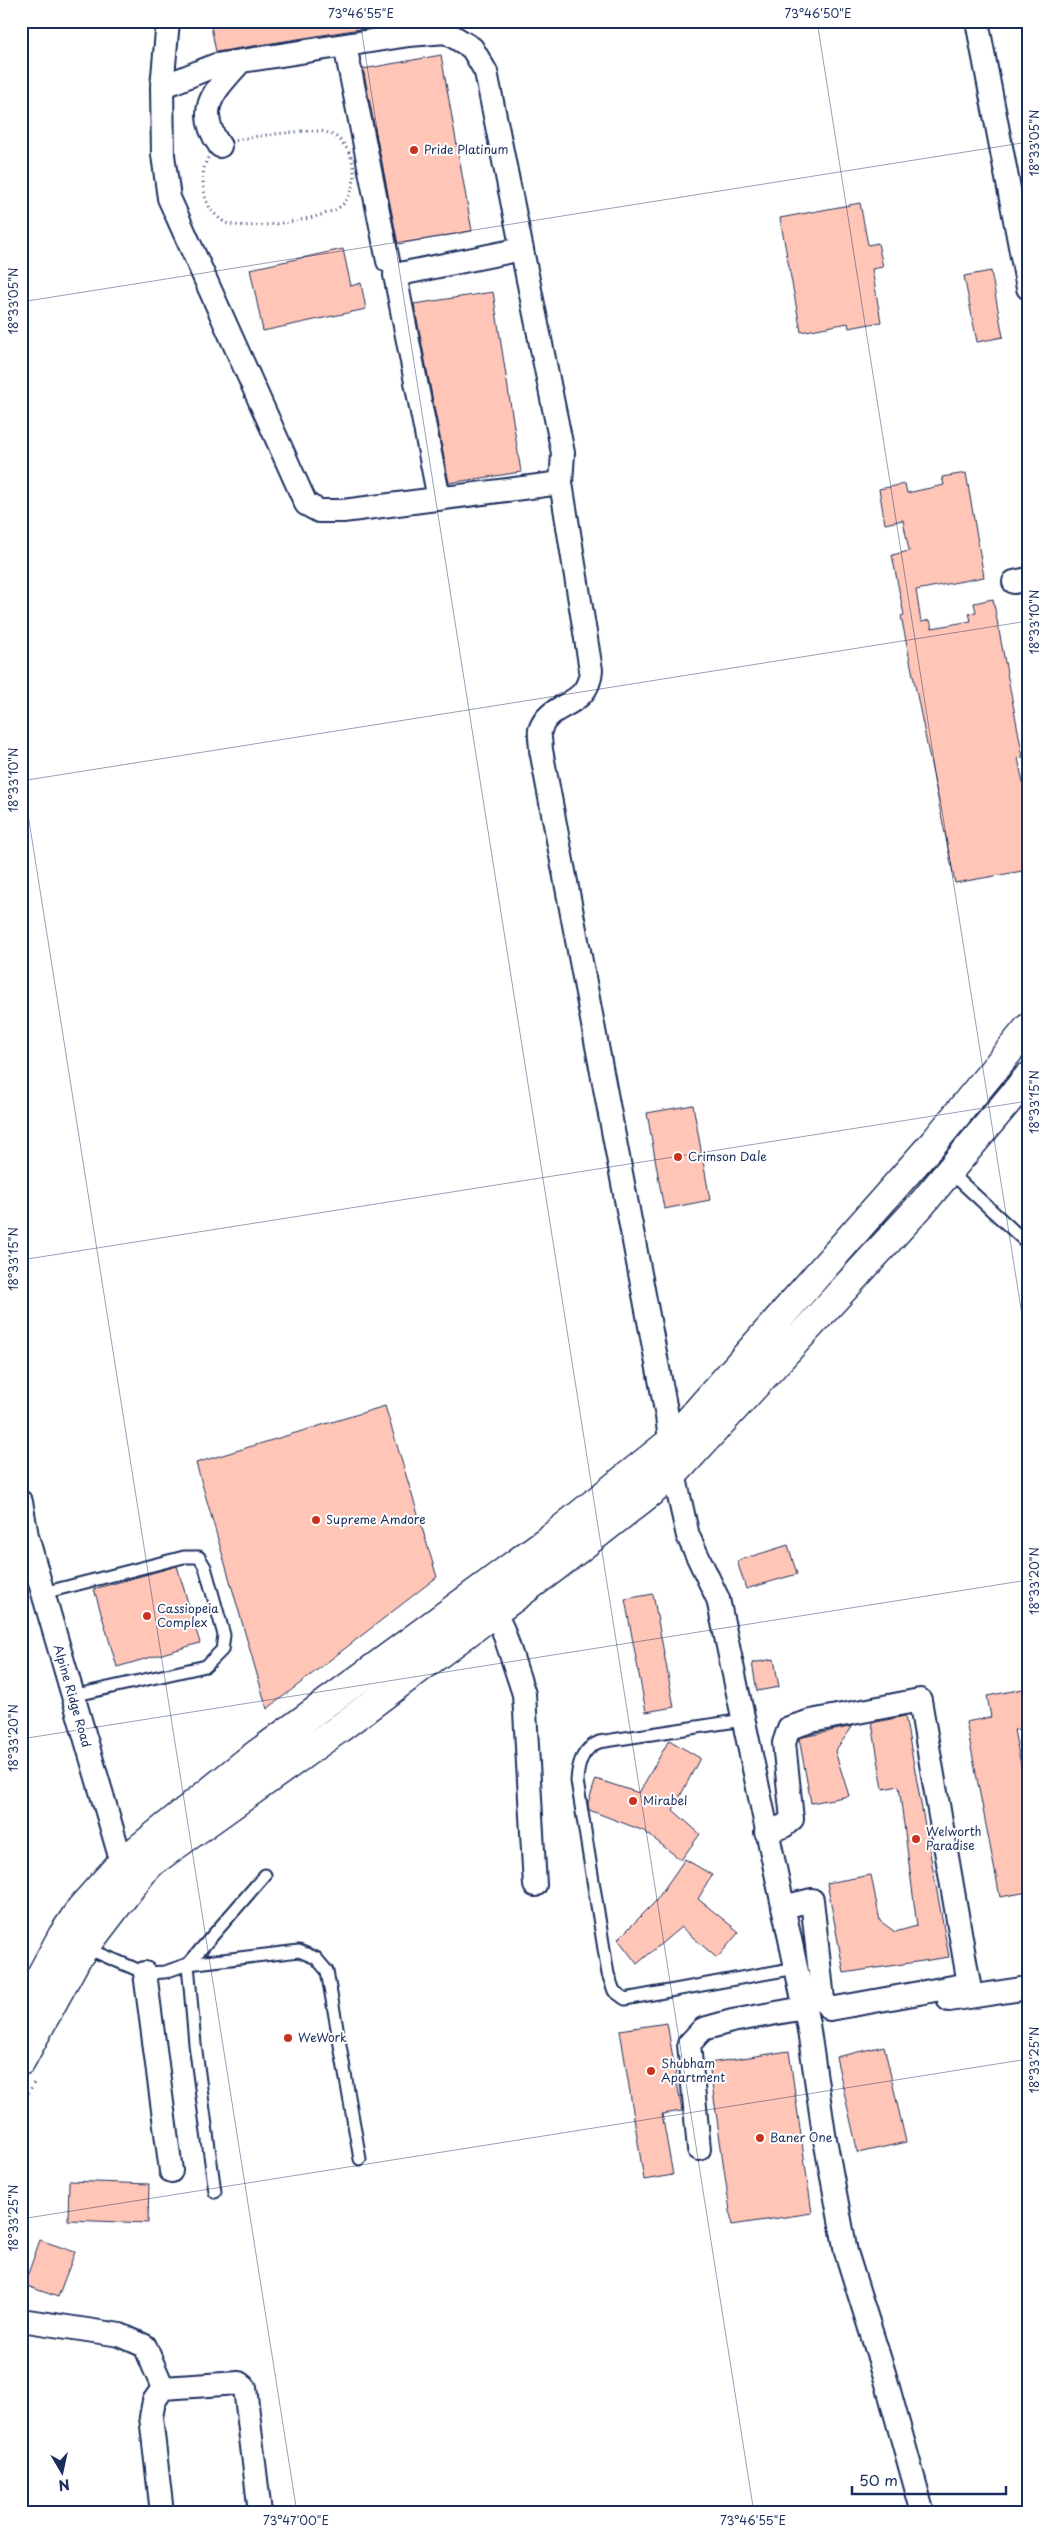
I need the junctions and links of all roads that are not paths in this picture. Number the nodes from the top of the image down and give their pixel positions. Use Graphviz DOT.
graph roads {
  1 [pos="168,21"];
  2 [pos="977,21"];
  3 [pos="345,45"];
  4 [pos="241,61"];
  5 [pos="162,88"];
  6 [pos="220,146"];
  7 [pos="522,249"];
  8 [pos="388,262"];
  9 [pos="1028,288"];
  10 [pos="561,483"];
  11 [pos="439,499"];
  12 [pos="1028,1028"];
  13 [pos="1028,1077"];
  14 [pos="949,1171"];
  15 [pos="1028,1244"];
  16 [pos="670,1442"];
  17 [pos="674,1474"];
  18 [pos="21,1502"];
  19 [pos="482,1588"];
  20 [pos="42,1593"];
  21 [pos="495,1612"];
  22 [pos="72,1696"];
  23 [pos="743,1720"];
  24 [pos="766,1832"];
  25 [pos="265,1875"];
  26 [pos="126,1876"];
  27 [pos="535,1885"];
  28 [pos="783,1907"];
  29 [pos="73,1942"];
  30 [pos="188,1964"];
  31 [pos="796,1968"];
  32 [pos="145,1973"];
  33 [pos="1028,1988"];
  34 [pos="21,2012"];
  35 [pos="806,2016"];
  36 [pos="21,2061"];
  37 [pos="698,2149"];
  38 [pos="360,2159"];
  39 [pos="171,2171"];
  40 [pos="215,2192"];
  41 [pos="21,2320"];
  42 [pos="162,2388"];
  43 [pos="162,2513"];
  44 [pos="260,2513"];
  45 [pos="922,2513"];
  1 -- 5 [label="street"];
  2 -- 9 [label="street"];
  3 -- 4 [label="street"];
  3 -- 7 [label="street"];
  3 -- 8 [label="street"];
  4 -- 5 [label="street"];
  4 -- 6 [label="street"];
  5 -- 11 [label="street"];
  7 -- 10 [label="street"];
  7 -- 11 [label="street"];
  10 -- 11 [label="street"];
  10 -- 16 [label="street"];
  12 -- 16 [label="street"];
  13 -- 14 [label="street"];
  14 -- 15 [label="lane"];
  14 -- 17 [label="street"];
  16 -- 17 [label="street"];
  16 -- 19 [label="street"];
  17 -- 21 [label="street"];
  17 -- 23 [label="street"];
  18 -- 20 [label="street, Alpine Ridge Road"];
  19 -- 21 [label="street"];
  19 -- 26 [label="street"];
  20 -- 22 [label="street, Alpine Ridge Road"];
  20 -- 22 [label="lane"];
  21 -- 26 [label="street"];
  21 -- 27 [label="street"];
  22 -- 26 [label="street, Alpine Ridge Road"];
  23 -- 24 [label="street"];
  23 -- 31 [label="lane"];
  24 -- 28 [label="street"];
  24 -- 28 [label="street"];
  25 -- 30 [label="lane"];
  26 -- 29 [label="street"];
  28 -- 31 [label="street"];
  29 -- 32 [label="lane"];
  29 -- 34 [label="street"];
  29 -- 36 [label="street"];
  30 -- 32 [label="lane"];
  30 -- 38 [label="lane"];
  30 -- 40 [label="lane"];
  31 -- 35 [label="street"];
  32 -- 39 [label="street"];
  33 -- 35 [label="street"];
  35 -- 37 [label="street"];
  35 -- 45 [label="street"];
  41 -- 42 [label="street"];
  42 -- 43 [label="street"];
  42 -- 44 [label="street"];
}
